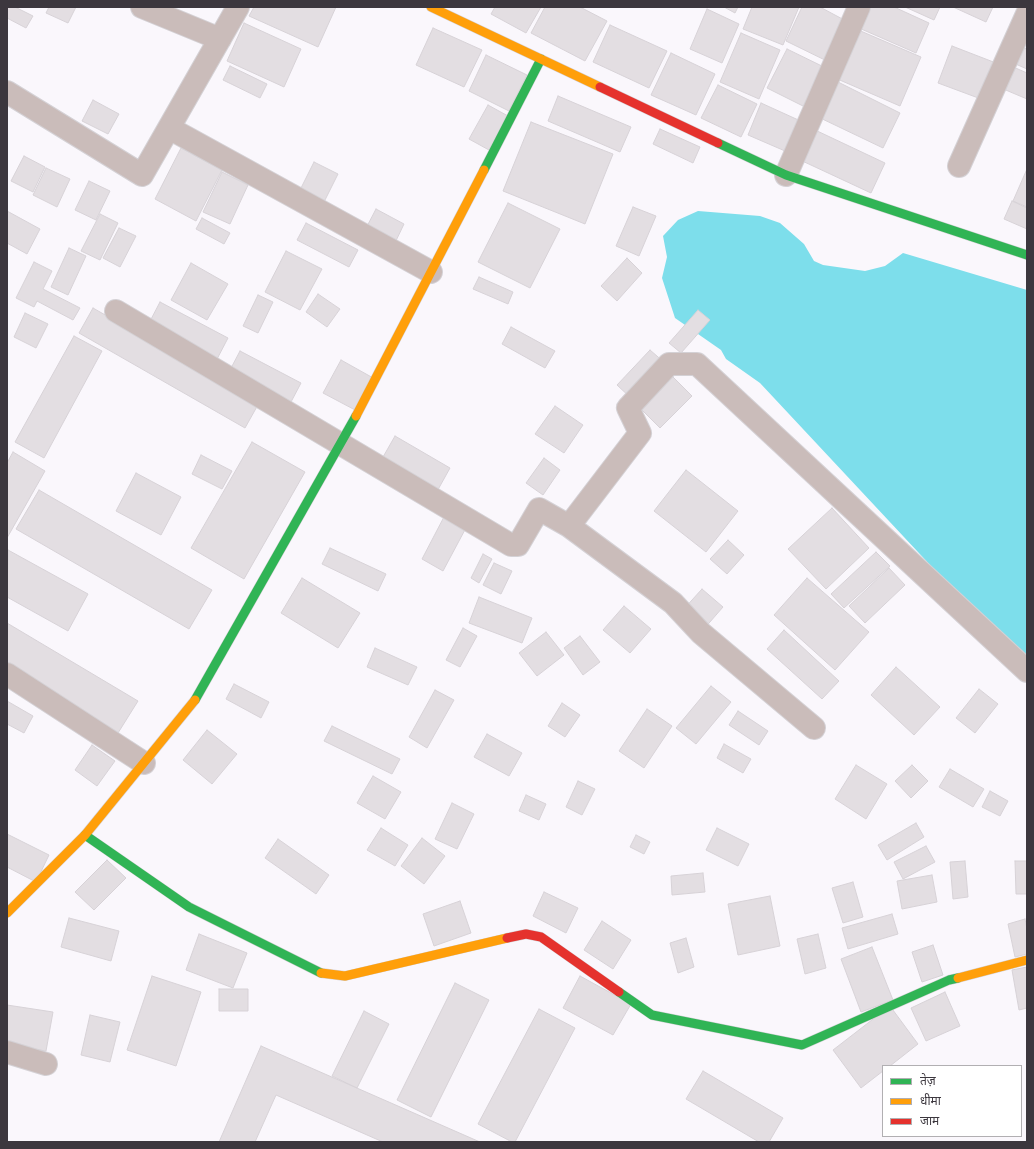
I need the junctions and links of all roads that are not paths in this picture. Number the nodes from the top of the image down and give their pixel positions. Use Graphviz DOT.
graph roads {
  1 [pos="142,7"];
  2 [pos="238,7"];
  3 [pos="431,7"];
  4 [pos="859,7"];
  5 [pos="1027,14"];
  6 [pos="220,39"];
  7 [pos="541,59"];
  8 [pos="7,92"];
  9 [pos="169,128"];
  10 [pos="959,166"];
  11 [pos="786,175"];
  12 [pos="1027,255"];
  13 [pos="431,272"];
  14 [pos="116,311"];
  15 [pos="342,445"];
  16 [pos="569,526"];
  17 [pos="1027,671"];
  18 [pos="7,674"];
  19 [pos="814,728"];
  20 [pos="144,763"];
  21 [pos="85,835"];
  22 [pos="7,913"];
  23 [pos="1027,960"];
  24 [pos="7,1052"];
  25 [pos="46,1064"];
  1 -- 6 [label="street"];
  2 -- 6 [label="street"];
  3 -- 7 [label="street"];
  4 -- 11 [label="street"];
  5 -- 10 [label="street"];
  6 -- 9 [label="street"];
  7 -- 11 [label="street"];
  7 -- 13 [label="street"];
  8 -- 9 [label="street"];
  9 -- 13 [label="street"];
  11 -- 12 [label="street"];
  13 -- 15 [label="street"];
  14 -- 15 [label="street"];
  15 -- 16 [label="street"];
  15 -- 20 [label="street"];
  16 -- 17 [label="street"];
  16 -- 19 [label="street"];
  18 -- 20 [label="street"];
  20 -- 21 [label="street"];
  21 -- 22 [label="street"];
  21 -- 23 [label="street"];
  24 -- 25 [label="street"];
}
